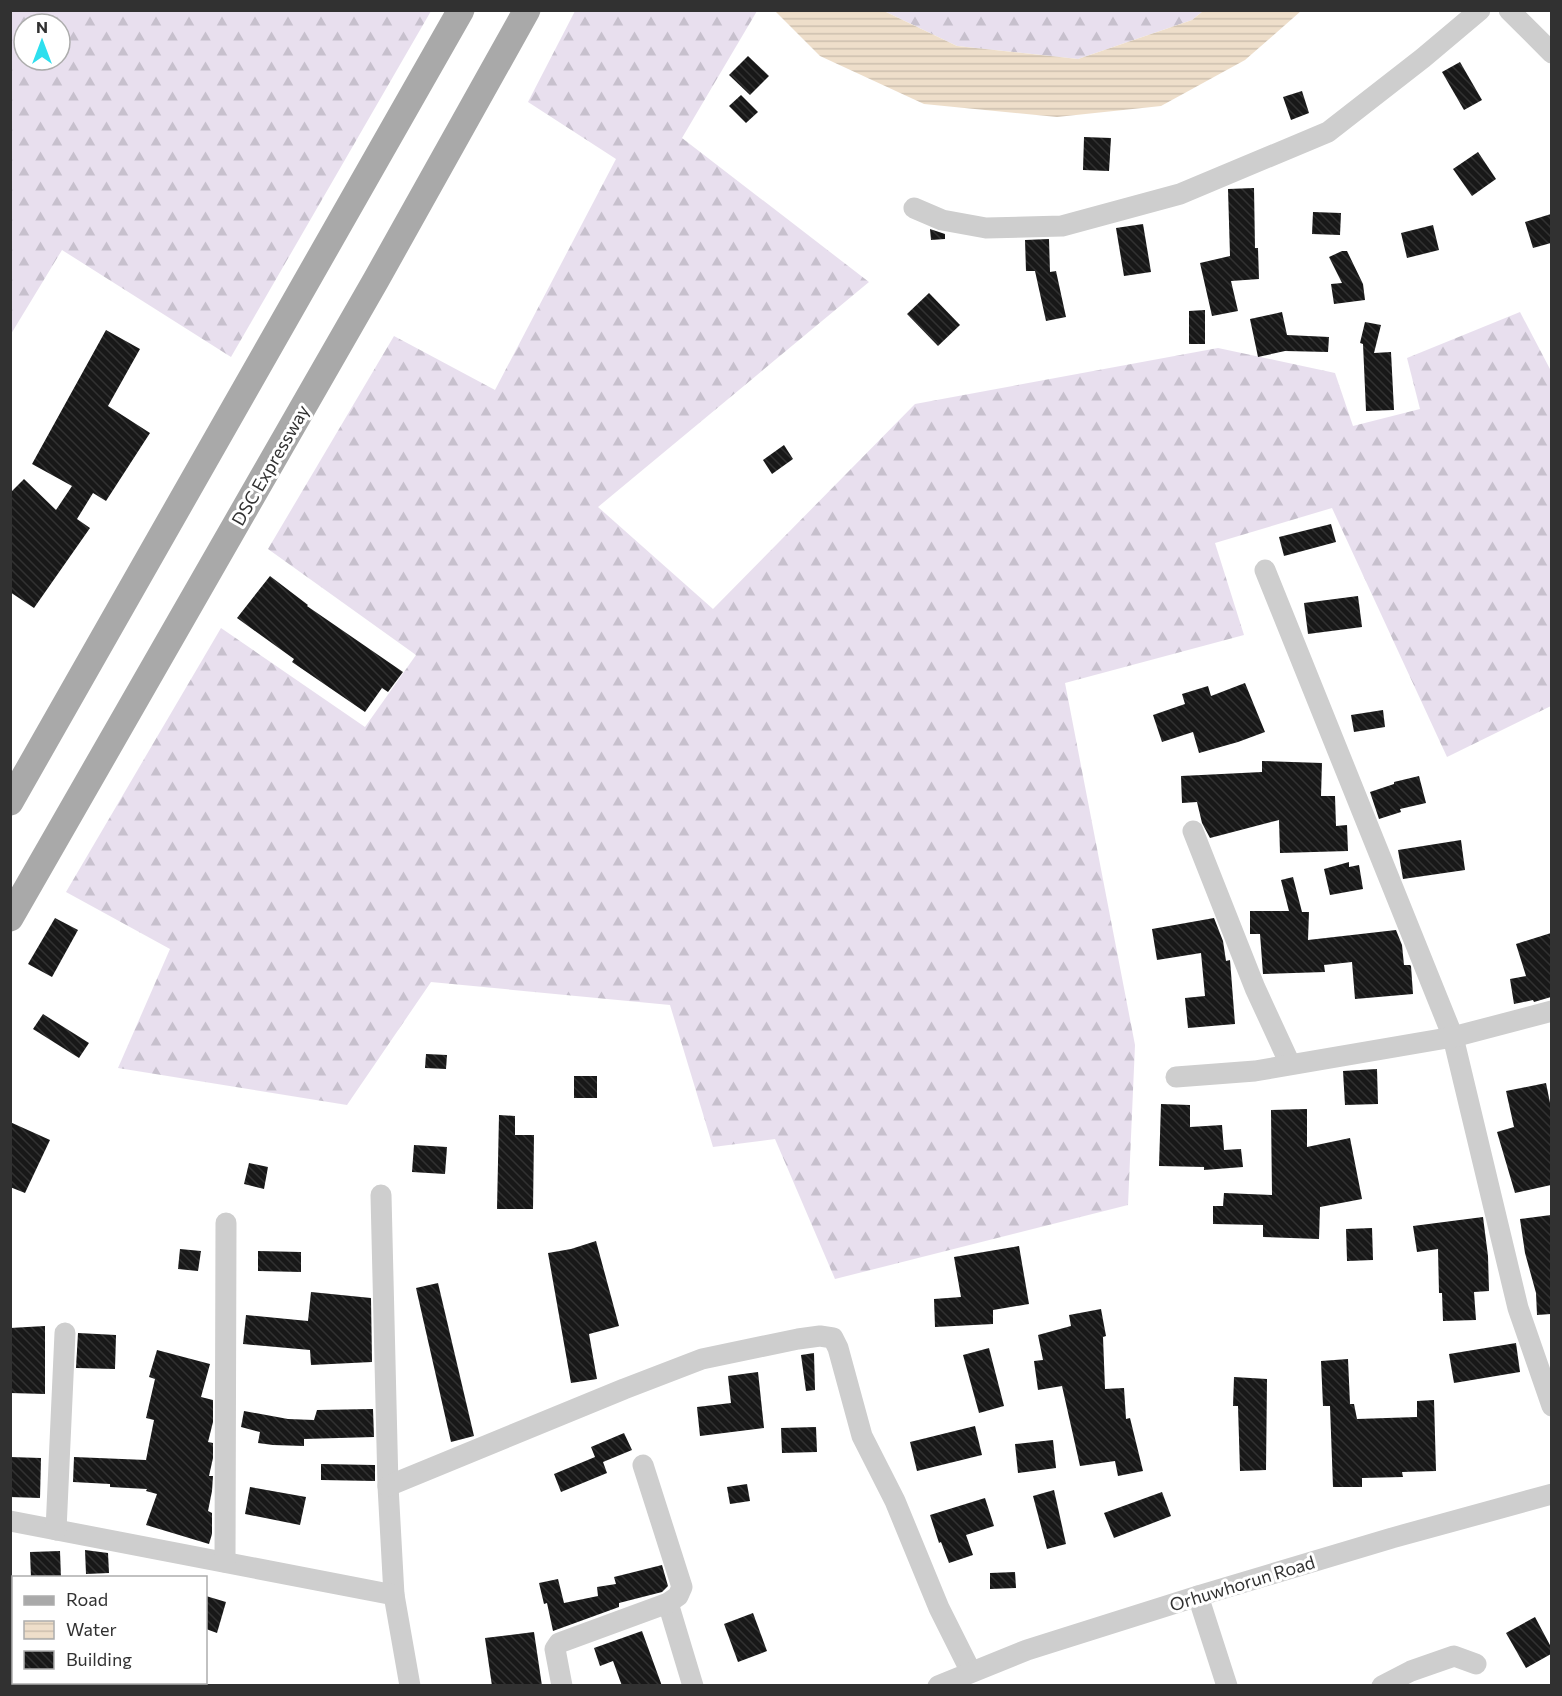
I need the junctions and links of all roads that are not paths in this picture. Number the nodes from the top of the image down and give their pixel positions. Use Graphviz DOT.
graph roads {
  1 [pos="461,10"];
  2 [pos="527,10"];
  3 [pos="1479,10"];
  4 [pos="1509,10"];
  5 [pos="1551,53"];
  6 [pos="914,208"];
  7 [pos="1265,570"];
  8 [pos="10,802"];
  9 [pos="1193,831"];
  10 [pos="10,918"];
  11 [pos="1551,1011"];
  12 [pos="1453,1037"];
  13 [pos="1290,1064"];
  14 [pos="1176,1077"];
  15 [pos="381,1195"];
  16 [pos="226,1222"];
  17 [pos="65,1333"];
  18 [pos="1551,1406"];
  19 [pos="642,1465"];
  20 [pos="388,1486"];
  21 [pos="1551,1494"];
  22 [pos="10,1521"];
  23 [pos="56,1530"];
  24 [pos="225,1562"];
  25 [pos="394,1595"];
  26 [pos="1198,1596"];
  27 [pos="669,1603"];
  28 [pos="1476,1664"];
  29 [pos="971,1672"];
  30 [pos="410,1686"];
  31 [pos="562,1686"];
  32 [pos="693,1686"];
  33 [pos="938,1686"];
  34 [pos="1227,1686"];
  35 [pos="1382,1686"];
  1 -- 8 [label="main road"];
  2 -- 10 [label="main road, DSC Expressway"];
  3 -- 6 [label="street"];
  4 -- 5 [label="street"];
  7 -- 12 [label="street"];
  9 -- 13 [label="street"];
  11 -- 12 [label="street"];
  12 -- 13 [label="street"];
  12 -- 18 [label="street"];
  13 -- 14 [label="street"];
  15 -- 20 [label="street"];
  16 -- 24 [label="street"];
  17 -- 23 [label="street"];
  19 -- 27 [label="street"];
  20 -- 25 [label="street"];
  20 -- 29 [label="street"];
  21 -- 26 [label="street, Orhuwhorun Road"];
  22 -- 23 [label="street"];
  23 -- 24 [label="street"];
  24 -- 25 [label="street"];
  25 -- 30 [label="street"];
  26 -- 29 [label="street, Orhuwhorun Road"];
  26 -- 34 [label="street"];
  27 -- 31 [label="street"];
  27 -- 32 [label="street"];
  28 -- 35 [label="street"];
  29 -- 33 [label="street, Orhuwhorun Road"];
}
